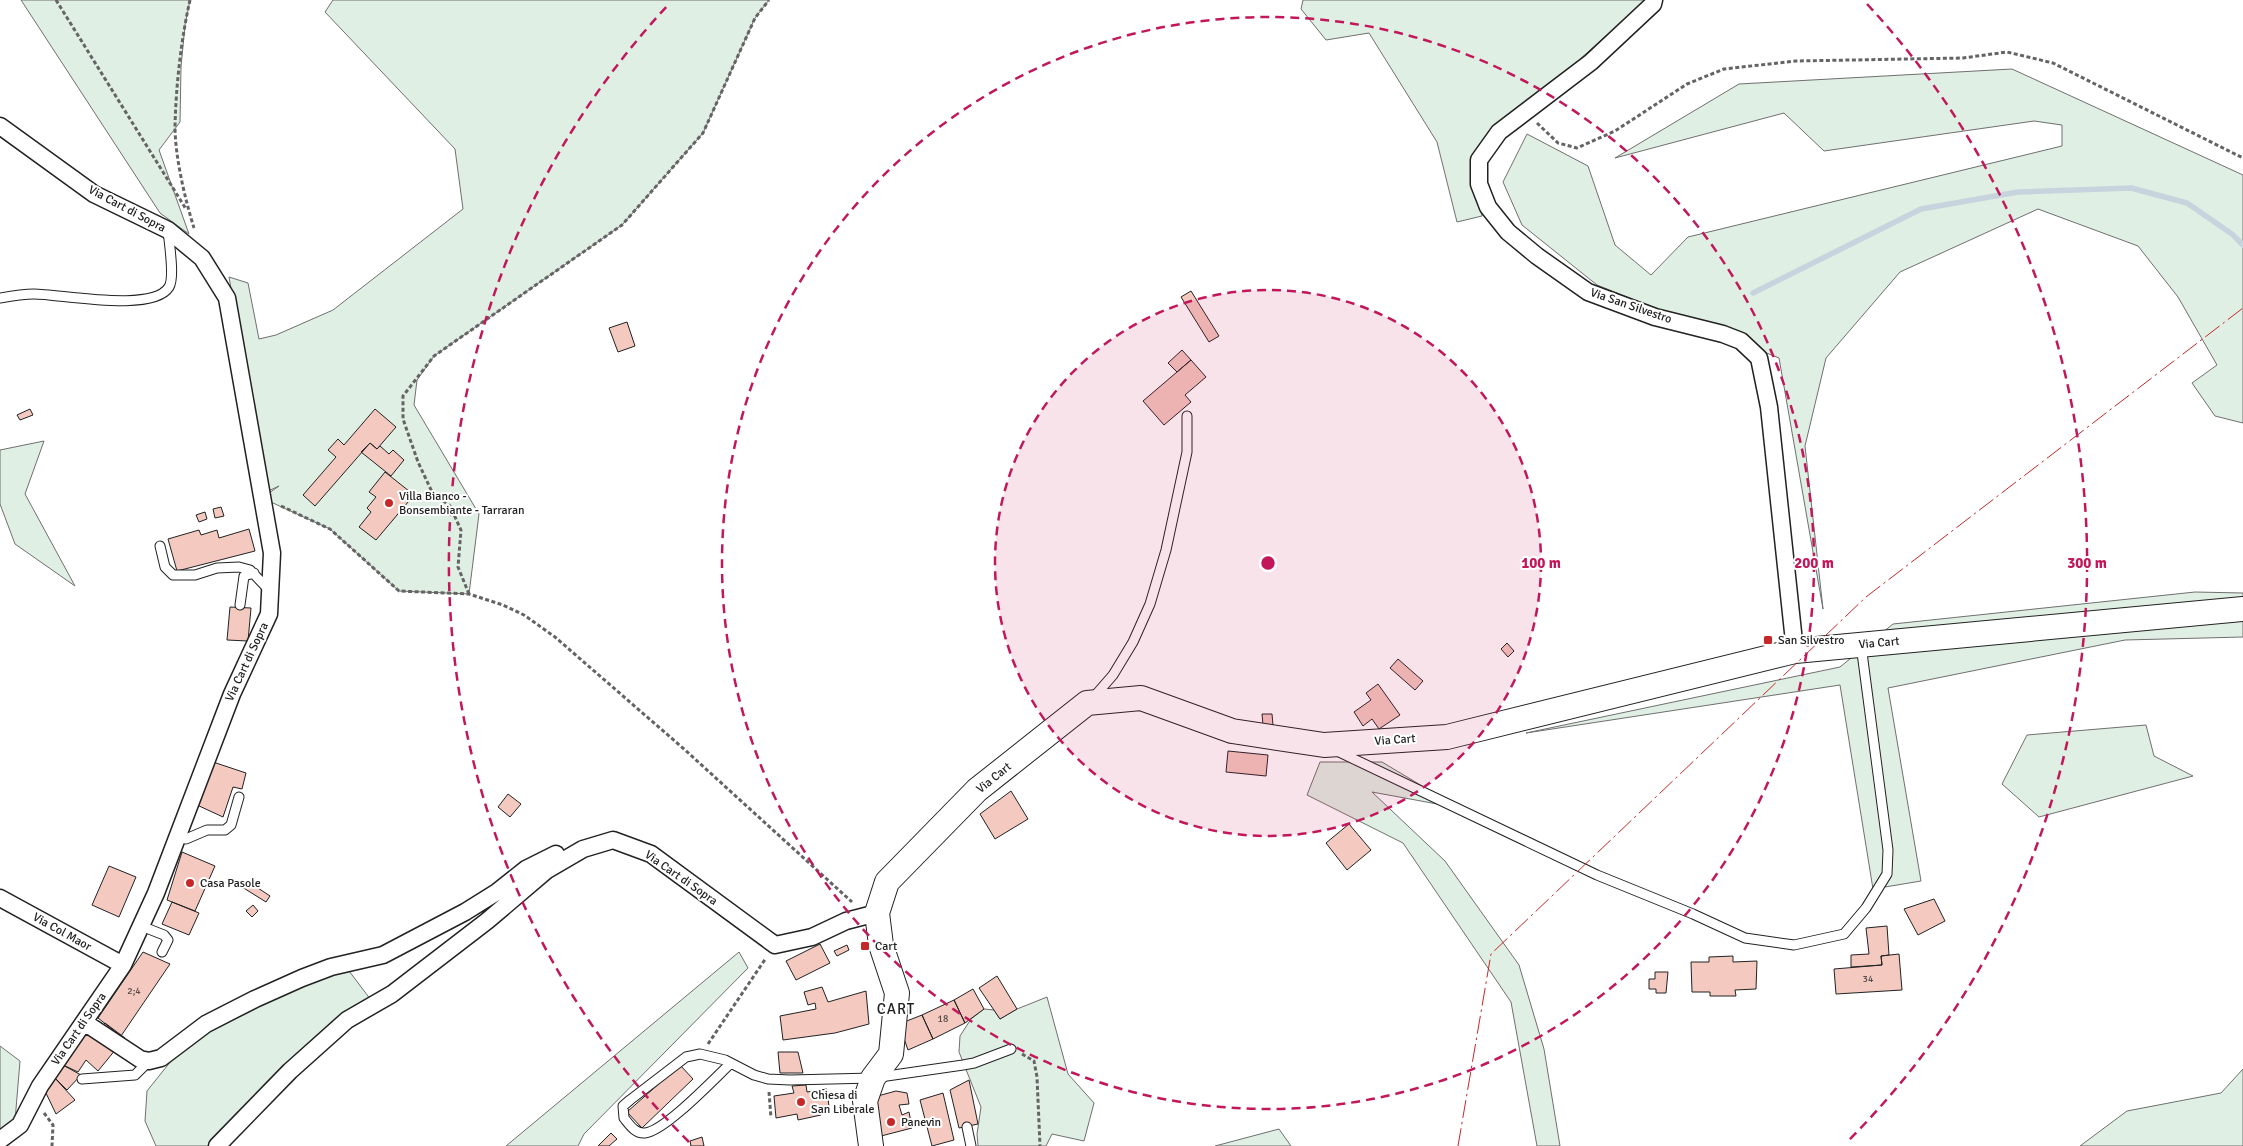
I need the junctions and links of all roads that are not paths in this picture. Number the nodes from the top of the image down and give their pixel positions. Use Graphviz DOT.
graph roads {
  1 [pos="1654,0"];
  2 [pos="0,126"];
  3 [pos="168,230"];
  4 [pos="0,298"];
  5 [pos="1187,416"];
  6 [pos="160,546"];
  7 [pos="254,573"];
  8 [pos="270,591"];
  9 [pos="240,605"];
  10 [pos="2243,609"];
  11 [pos="1861,645"];
  12 [pos="1795,651"];
  13 [pos="1088,703"];
  14 [pos="1324,745"];
  15 [pos="239,797"];
  16 [pos="177,837"];
  17 [pos="613,840"];
  18 [pos="0,898"];
  19 [pos="878,913"];
  20 [pos="141,926"];
  21 [pos="162,952"];
  22 [pos="123,966"];
  23 [pos="84,1022"];
  24 [pos="1011,1049"];
  25 [pos="149,1061"];
  26 [pos="731,1062"];
  27 [pos="873,1078"];
  28 [pos="82,1079"];
  29 [pos="967,1127"];
  30 [pos="0,1140"];
  31 [pos="217,1146"];
  32 [pos="871,1146"];
  33 [pos="970,1146"];
  1 -- 12 [label="street, Via San Silvestro"];
  2 -- 3 [label="street, Via Cart di Sopra"];
  3 -- 4 [label="lane"];
  3 -- 8 [label="street, Via Cart di Sopra"];
  5 -- 13 [label="lane"];
  6 -- 7 [label="lane"];
  7 -- 8 [label="lane"];
  7 -- 9 [label="lane"];
  8 -- 16 [label="street, Via Cart di Sopra"];
  10 -- 11 [label="street, Via Cart"];
  11 -- 12 [label="street, Via Cart"];
  11 -- 14 [label="lane"];
  12 -- 14 [label="street, Via Cart"];
  13 -- 14 [label="street, Via Cart"];
  13 -- 19 [label="street, Via Cart"];
  15 -- 16 [label="lane"];
  16 -- 20 [label="street, Via Cart di Sopra"];
  17 -- 19 [label="street, Via Cart di Sopra"];
  17 -- 25 [label="street"];
  17 -- 31 [label="street"];
  18 -- 22 [label="street, Via Col Maor"];
  19 -- 27 [label="street, Via Cart"];
  20 -- 21 [label="lane"];
  20 -- 22 [label="street, Via Cart di Sopra"];
  22 -- 23 [label="street, Via Cart di Sopra"];
  23 -- 25 [label="street"];
  23 -- 30 [label="street, Via Cart di Sopra"];
  24 -- 27 [label="lane"];
  25 -- 28 [label="lane"];
  26 -- 26 [label="lane"];
  26 -- 27 [label="lane"];
  27 -- 32 [label="street, Via Cart"];
  29 -- 33 [label="lane"];
}
